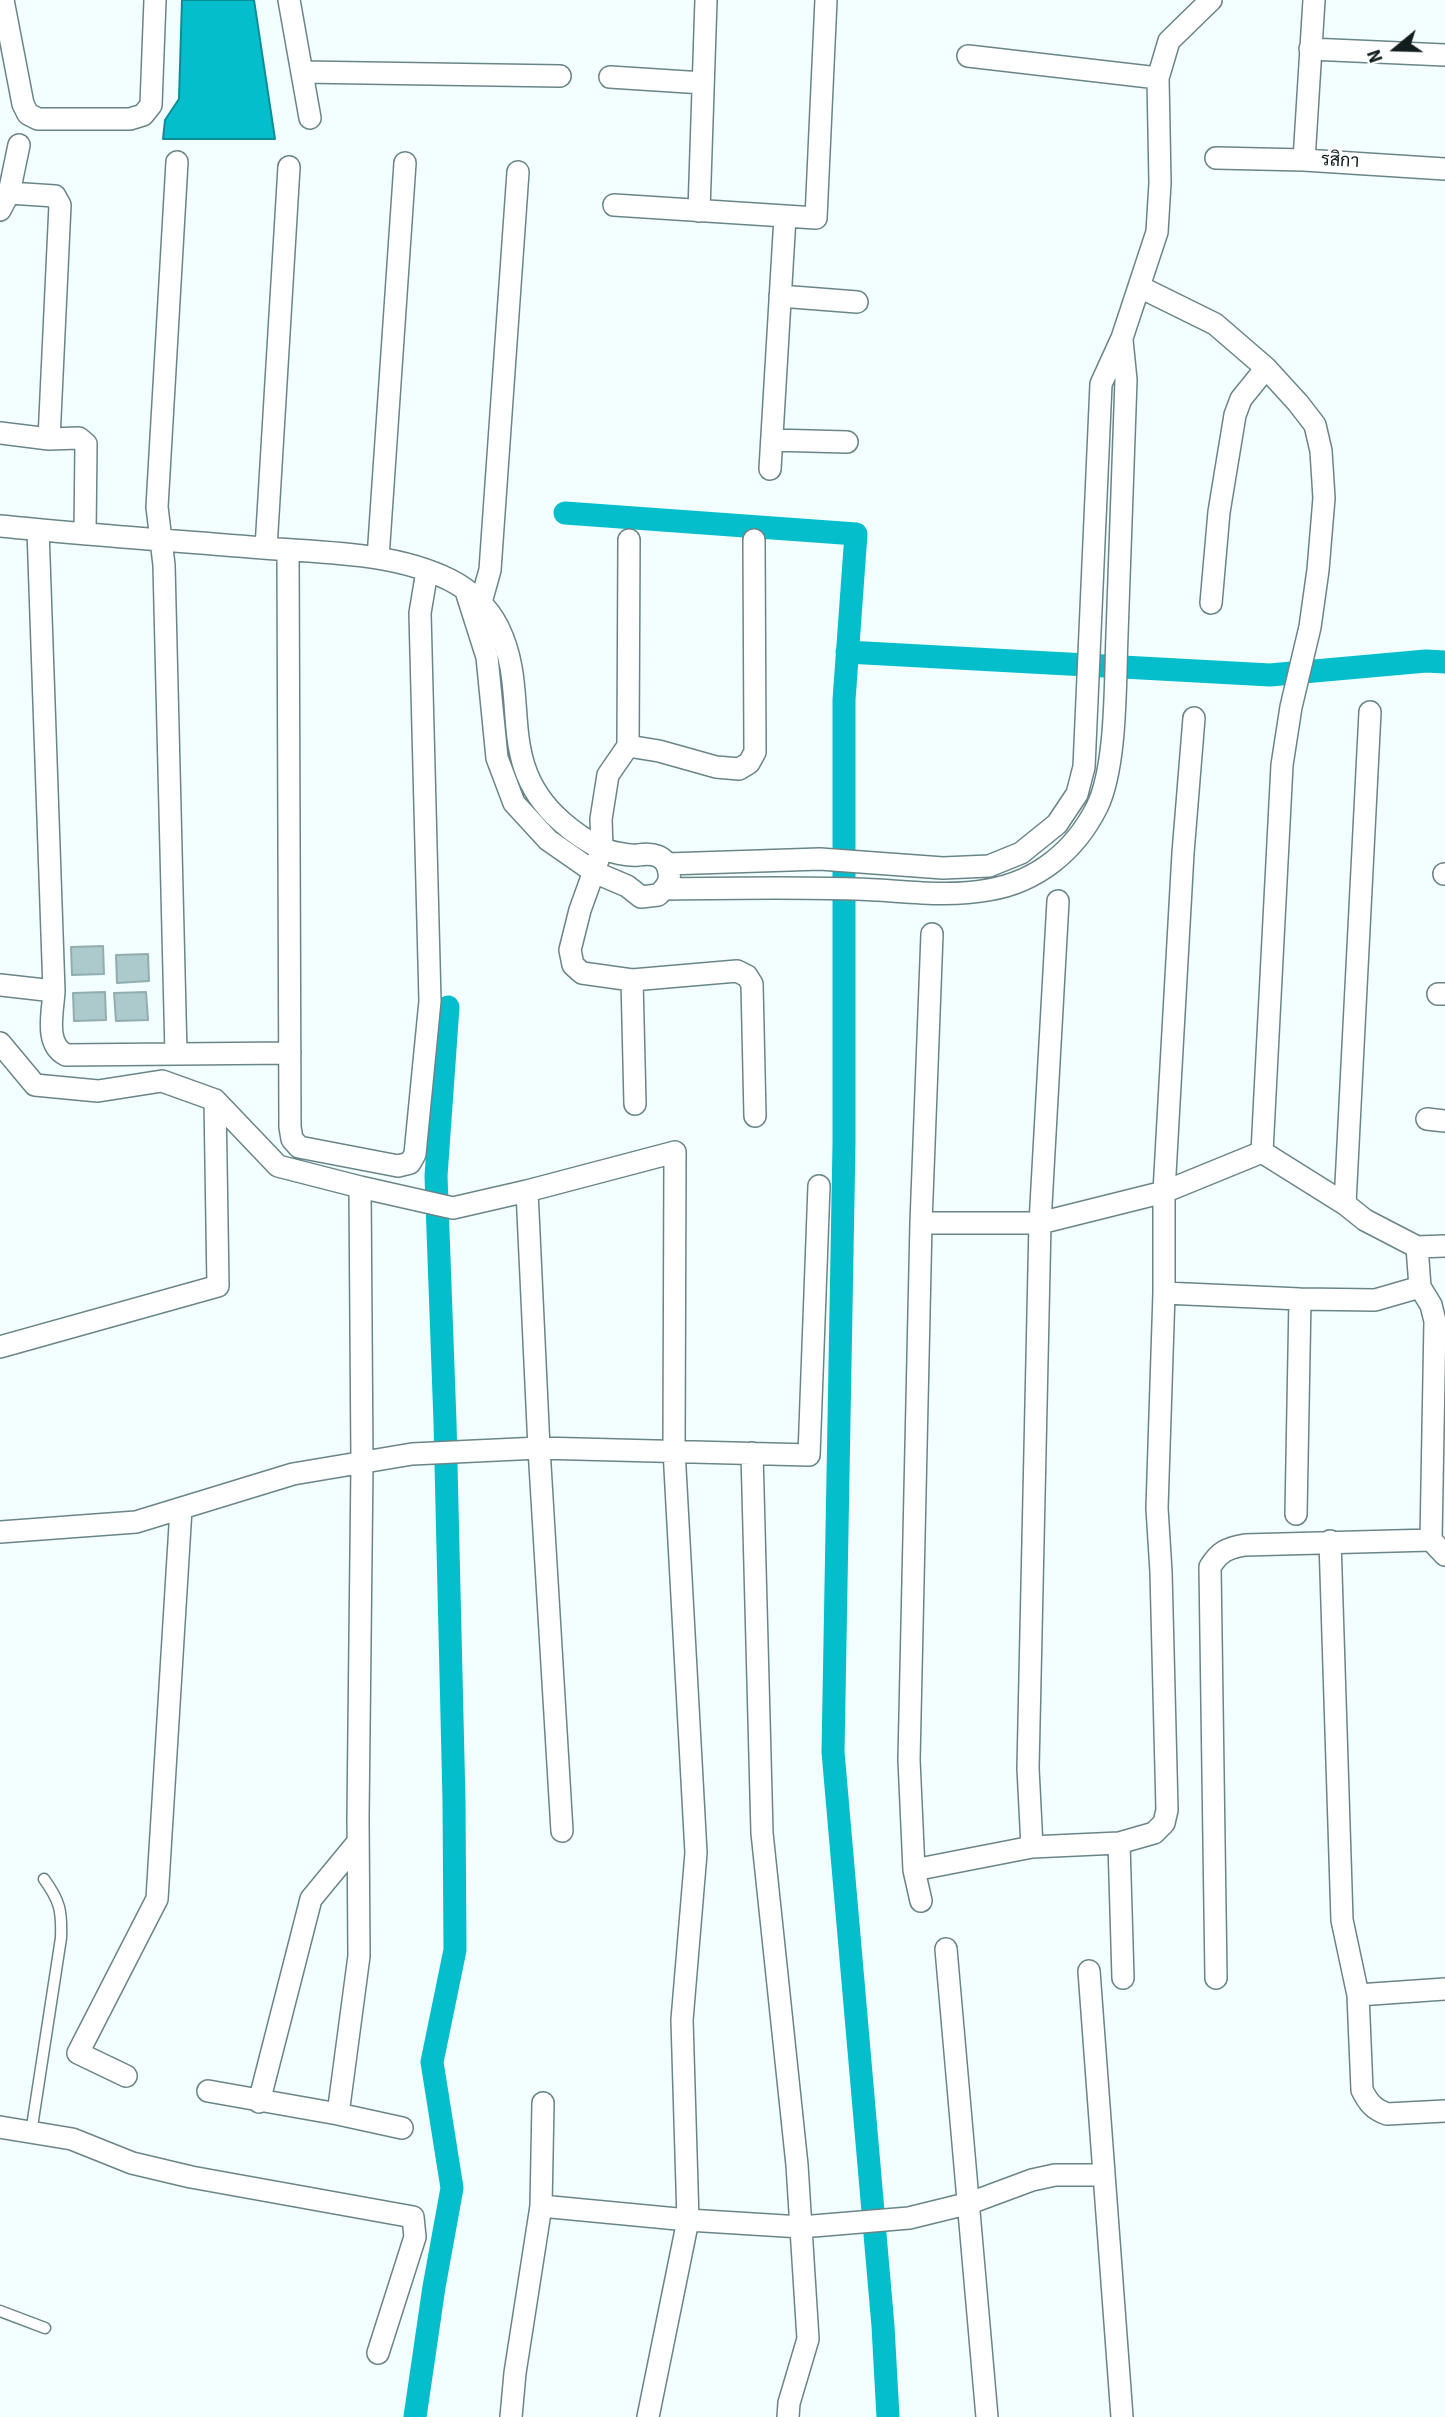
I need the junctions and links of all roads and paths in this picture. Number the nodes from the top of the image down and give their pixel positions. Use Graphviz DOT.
graph roads {
  1 [pos="3,0"];
  2 [pos="155,0"];
  3 [pos="289,0"];
  4 [pos="706,0"];
  5 [pos="826,0"];
  6 [pos="1211,0"];
  7 [pos="1314,0"];
  8 [pos="1310,49"];
  9 [pos="1445,55"];
  10 [pos="968,57"];
  11 [pos="302,72"];
  12 [pos="560,76"];
  13 [pos="610,77"];
  14 [pos="1158,78"];
  15 [pos="703,83"];
  16 [pos="310,118"];
  17 [pos="19,145"];
  18 [pos="1216,158"];
  19 [pos="1304,160"];
  20 [pos="177,162"];
  21 [pos="405,163"];
  22 [pos="289,167"];
  23 [pos="1445,169"];
  24 [pos="518,172"];
  25 [pos="5,201"];
  26 [pos="614,205"];
  27 [pos="699,211"];
  28 [pos="785,217"];
  29 [pos="1140,287"];
  30 [pos="780,296"];
  31 [pos="857,302"];
  32 [pos="1122,338"];
  33 [pos="1265,368"];
  34 [pos="0,433"];
  35 [pos="50,439"];
  36 [pos="772,440"];
  37 [pos="847,442"];
  38 [pos="770,469"];
  39 [pos="0,526"];
  40 [pos="38,530"];
  41 [pos="85,534"];
  42 [pos="161,540"];
  43 [pos="629,540"];
  44 [pos="754,540"];
  45 [pos="266,548"];
  46 [pos="288,550"];
  47 [pos="378,558"];
  48 [pos="427,571"];
  49 [pos="1211,603"];
  50 [pos="475,605"];
  51 [pos="1370,712"];
  52 [pos="1194,718"];
  53 [pos="628,746"];
  54 [pos="602,849"];
  55 [pos="637,855"];
  56 [pos="667,864"];
  57 [pos="943,868"];
  58 [pos="594,872"];
  59 [pos="627,886"];
  60 [pos="665,889"];
  61 [pos="941,893"];
  62 [pos="1058,901"];
  63 [pos="932,934"];
  64 [pos="632,981"];
  65 [pos="0,985"];
  66 [pos="54,991"];
  67 [pos="0,1043"];
  68 [pos="290,1053"];
  69 [pos="176,1054"];
  70 [pos="215,1100"];
  71 [pos="635,1104"];
  72 [pos="755,1116"];
  73 [pos="1262,1152"];
  74 [pos="819,1186"];
  75 [pos="360,1188"];
  76 [pos="527,1191"];
  77 [pos="1164,1192"];
  78 [pos="1345,1204"];
  79 [pos="921,1223"];
  80 [pos="1040,1223"];
  81 [pos="1445,1246"];
  82 [pos="1417,1247"];
  83 [pos="1420,1287"];
  84 [pos="1164,1293"];
  85 [pos="1300,1300"];
  86 [pos="0,1347"];
  87 [pos="539,1448"];
  88 [pos="674,1450"];
  89 [pos="752,1453"];
  90 [pos="362,1464"];
  91 [pos="181,1509"];
  92 [pos="1296,1514"];
  93 [pos="0,1532"];
  94 [pos="1330,1541"];
  95 [pos="1438,1548"];
  96 [pos="562,1831"];
  97 [pos="358,1842"];
  98 [pos="1119,1843"];
  99 [pos="1032,1847"];
  100 [pos="914,1870"];
  101 [pos="44,1879"];
  102 [pos="921,1901"];
  103 [pos="946,1949"];
  104 [pos="1089,1971"];
  105 [pos="1123,1979"];
  106 [pos="1216,1979"];
  107 [pos="1445,1989"];
  108 [pos="1358,1995"];
  109 [pos="126,2076"];
  110 [pos="208,2091"];
  111 [pos="259,2102"];
  112 [pos="543,2103"];
  113 [pos="1445,2111"];
  114 [pos="338,2114"];
  115 [pos="402,2128"];
  116 [pos="1,2132"];
  117 [pos="31,2133"];
  118 [pos="1104,2175"];
  119 [pos="970,2203"];
  120 [pos="541,2206"];
  121 [pos="688,2220"];
  122 [pos="801,2227"];
  123 [pos="0,2311"];
  124 [pos="45,2328"];
  125 [pos="378,2353"];
  126 [pos="511,2417"];
  127 [pos="648,2417"];
  128 [pos="788,2417"];
  129 [pos="987,2417"];
  130 [pos="1122,2417"];
  1 -- 2 [label="street"];
  3 -- 11 [label="street"];
  4 -- 15 [label="street"];
  5 -- 28 [label="street"];
  6 -- 14 [label="street"];
  7 -- 8 [label="street, รสิกา"];
  8 -- 9 [label="street"];
  8 -- 19 [label="street, รสิกา"];
  10 -- 14 [label="street"];
  11 -- 12 [label="street"];
  11 -- 16 [label="street"];
  13 -- 15 [label="street"];
  14 -- 29 [label="street"];
  15 -- 27 [label="street"];
  17 -- 25 [label="street"];
  18 -- 19 [label="street"];
  19 -- 23 [label="street, รสิกา"];
  20 -- 42 [label="street"];
  21 -- 47 [label="street"];
  22 -- 45 [label="street"];
  24 -- 50 [label="street"];
  25 -- 35 [label="street"];
  26 -- 27 [label="street"];
  27 -- 28 [label="street"];
  28 -- 30 [label="street"];
  29 -- 32 [label="street"];
  29 -- 33 [label="street"];
  30 -- 31 [label="street"];
  30 -- 36 [label="street"];
  32 -- 57 [label="street"];
  32 -- 61 [label="street"];
  33 -- 49 [label="street"];
  33 -- 73 [label="street"];
  34 -- 35 [label="street"];
  35 -- 41 [label="street"];
  36 -- 37 [label="street"];
  36 -- 38 [label="street"];
  39 -- 40 [label="street"];
  40 -- 41 [label="street"];
  40 -- 66 [label="street"];
  41 -- 42 [label="street"];
  42 -- 45 [label="street"];
  42 -- 69 [label="street"];
  43 -- 53 [label="street"];
  44 -- 53 [label="street"];
  45 -- 46 [label="street"];
  46 -- 47 [label="street"];
  46 -- 68 [label="street"];
  47 -- 48 [label="street"];
  48 -- 50 [label="street"];
  48 -- 68 [label="street"];
  50 -- 54 [label="street"];
  50 -- 58 [label="street"];
  51 -- 78 [label="street"];
  52 -- 77 [label="street"];
  53 -- 54 [label="street"];
  54 -- 55 [label="street"];
  54 -- 58 [label="street"];
  55 -- 56 [label="street"];
  55 -- 59 [label="street"];
  56 -- 57 [label="street"];
  56 -- 60 [label="street"];
  57 -- 61 [label="street"];
  58 -- 59 [label="street"];
  58 -- 64 [label="street"];
  59 -- 60 [label="street"];
  60 -- 61 [label="street"];
  62 -- 80 [label="street"];
  63 -- 79 [label="street"];
  64 -- 71 [label="street"];
  64 -- 72 [label="street"];
  65 -- 66 [label="street"];
  66 -- 69 [label="street"];
  67 -- 70 [label="street"];
  68 -- 69 [label="street"];
  70 -- 75 [label="street"];
  70 -- 86 [label="street"];
  73 -- 77 [label="street"];
  73 -- 78 [label="street"];
  74 -- 89 [label="street"];
  75 -- 76 [label="street"];
  75 -- 90 [label="street"];
  76 -- 87 [label="street"];
  76 -- 88 [label="street"];
  77 -- 80 [label="street"];
  77 -- 84 [label="street"];
  78 -- 82 [label="street"];
  79 -- 80 [label="street"];
  79 -- 100 [label="street"];
  80 -- 99 [label="street"];
  81 -- 82 [label="street"];
  82 -- 83 [label="street"];
  83 -- 85 [label="street"];
  83 -- 95 [label="street"];
  84 -- 85 [label="street"];
  84 -- 98 [label="street"];
  85 -- 92 [label="street"];
  87 -- 88 [label="street"];
  87 -- 90 [label="street"];
  87 -- 96 [label="street"];
  88 -- 89 [label="street"];
  88 -- 121 [label="street"];
  89 -- 122 [label="street"];
  90 -- 91 [label="street"];
  90 -- 97 [label="street"];
  91 -- 93 [label="street"];
  91 -- 109 [label="street"];
  94 -- 95 [label="street"];
  94 -- 106 [label="street"];
  94 -- 108 [label="street"];
  97 -- 111 [label="street"];
  97 -- 114 [label="street"];
  98 -- 99 [label="street"];
  98 -- 105 [label="street"];
  99 -- 100 [label="street"];
  100 -- 102 [label="street"];
  101 -- 117 [label="lane"];
  103 -- 119 [label="street"];
  104 -- 118 [label="street"];
  107 -- 108 [label="street"];
  108 -- 113 [label="street"];
  110 -- 111 [label="street"];
  111 -- 114 [label="street"];
  112 -- 120 [label="street"];
  114 -- 115 [label="street"];
  116 -- 117 [label="street"];
  117 -- 125 [label="street"];
  118 -- 119 [label="street"];
  118 -- 130 [label="street"];
  119 -- 122 [label="street"];
  119 -- 129 [label="street"];
  120 -- 121 [label="street"];
  120 -- 126 [label="street"];
  121 -- 122 [label="street"];
  121 -- 127 [label="street"];
  122 -- 128 [label="street"];
  123 -- 124 [label="lane"];
}
